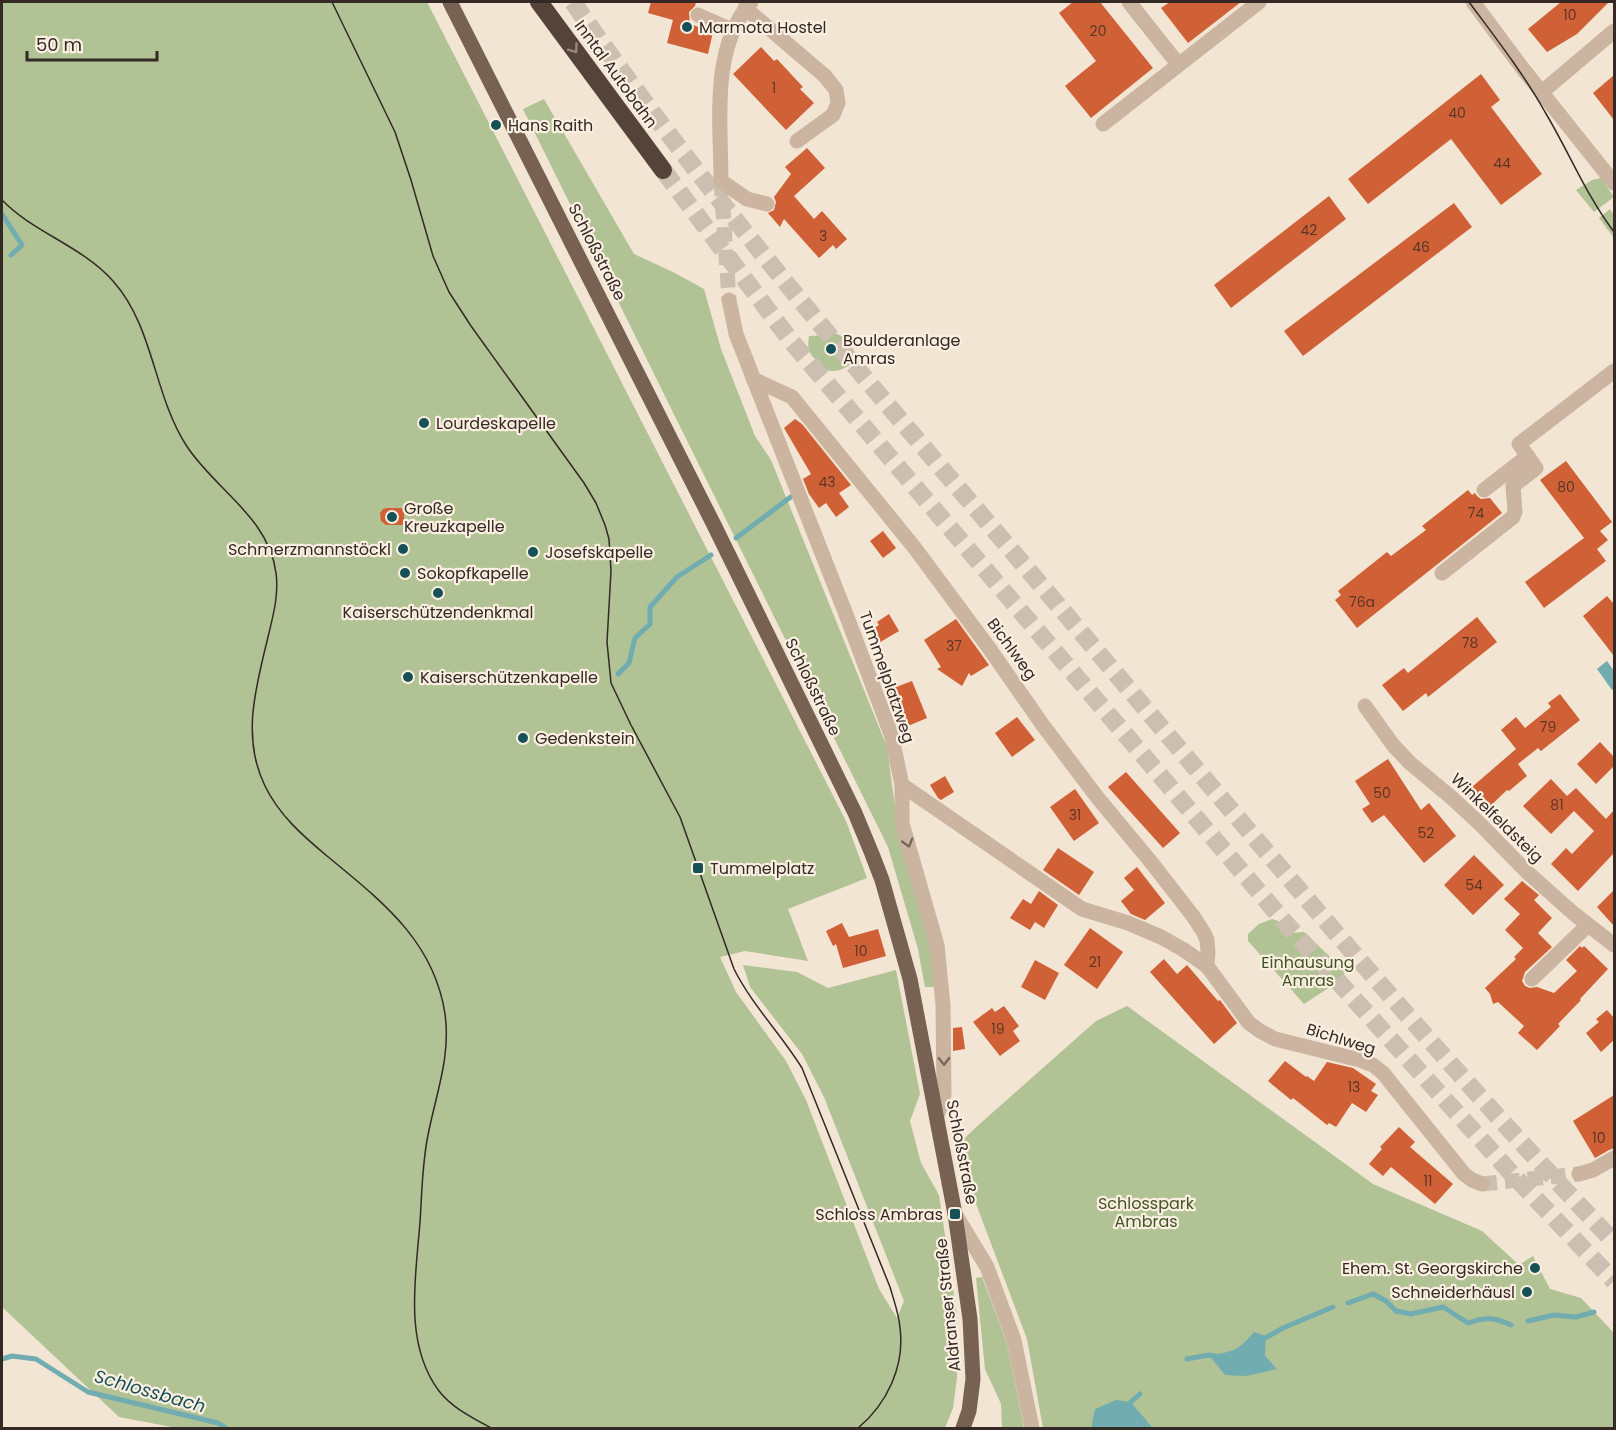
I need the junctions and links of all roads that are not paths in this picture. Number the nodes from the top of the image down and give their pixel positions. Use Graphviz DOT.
graph roads {
  1 [pos="450,2"];
  2 [pos="539,2"];
  3 [pos="1129,2"];
  4 [pos="1259,2"];
  5 [pos="1473,2"];
  6 [pos="748,5"];
  7 [pos="698,15"];
  8 [pos="732,30"];
  9 [pos="1614,31"];
  10 [pos="1178,64"];
  11 [pos="1542,92"];
  12 [pos="1103,124"];
  13 [pos="797,141"];
  14 [pos="663,170"];
  15 [pos="1614,183"];
  16 [pos="767,204"];
  17 [pos="729,300"];
  18 [pos="1614,371"];
  19 [pos="753,379"];
  20 [pos="1528,456"];
  21 [pos="1484,490"];
  22 [pos="1442,573"];
  23 [pos="1365,706"];
  24 [pos="902,785"];
  25 [pos="1588,925"];
  26 [pos="1614,945"];
  27 [pos="1207,966"];
  28 [pos="1532,979"];
  29 [pos="937,1116"];
  30 [pos="1614,1158"];
  31 [pos="1579,1174"];
  32 [pos="1482,1184"];
  33 [pos="955,1214"];
  34 [pos="963,1428"];
  35 [pos="1032,1428"];
  1 -- 29 [label="main road, Schloßstraße"];
  2 -- 14 [label="highway, Inntal Autobahn, one-way"];
  3 -- 10 [label="street"];
  4 -- 10 [label="street"];
  5 -- 11 [label="street"];
  6 -- 8 [label="street"];
  6 -- 13 [label="street"];
  7 -- 8 [label="street"];
  8 -- 16 [label="street"];
  9 -- 11 [label="street"];
  10 -- 12 [label="street"];
  11 -- 15 [label="street"];
  17 -- 19 [label="street, Tummelplatzweg"];
  18 -- 20 [label="street"];
  19 -- 24 [label="street, Tummelplatzweg"];
  19 -- 27 [label="street, Bichlweg"];
  20 -- 21 [label="street"];
  20 -- 22 [label="street"];
  23 -- 25 [label="street, Winkelfeldsteig"];
  24 -- 27 [label="street, Bichlweg"];
  24 -- 29 [label="street, Tummelplatzweg, one-way"];
  25 -- 26 [label="street, Winkelfeldsteig"];
  25 -- 28 [label="street"];
  27 -- 32 [label="street, Bichlweg"];
  29 -- 33 [label="main road, Schloßstraße"];
  30 -- 31 [label="street"];
  33 -- 34 [label="main road, Aldranser Straße"];
  33 -- 35 [label="street, Schloßstraße"];
}
